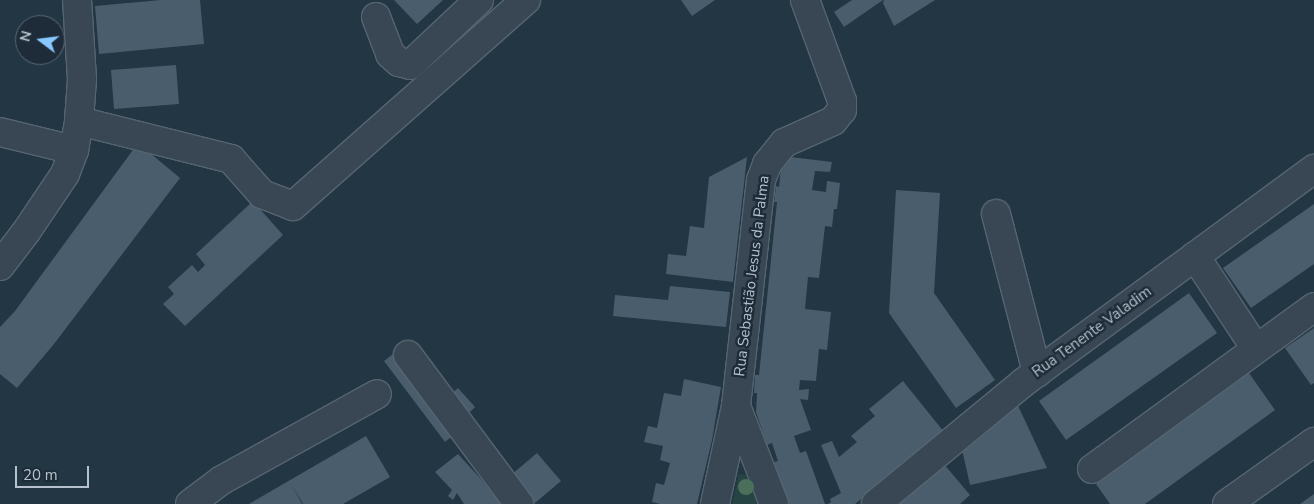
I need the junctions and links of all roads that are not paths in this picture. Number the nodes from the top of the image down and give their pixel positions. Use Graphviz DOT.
graph roads {
  1 [pos="77,0"];
  2 [pos="480,0"];
  3 [pos="526,0"];
  4 [pos="805,0"];
  5 [pos="376,17"];
  6 [pos="79,121"];
  7 [pos="0,132"];
  8 [pos="74,150"];
  9 [pos="1314,169"];
  10 [pos="996,214"];
  11 [pos="1195,256"];
  12 [pos="0,266"];
  13 [pos="1314,307"];
  14 [pos="1256,349"];
  15 [pos="408,355"];
  16 [pos="1037,373"];
  17 [pos="376,394"];
  18 [pos="736,406"];
  19 [pos="1314,442"];
  20 [pos="1092,469"];
  21 [pos="190,504"];
  22 [pos="519,504"];
  23 [pos="715,504"];
  24 [pos="774,504"];
  25 [pos="876,504"];
  26 [pos="1227,504"];
  1 -- 6 [label="street"];
  2 -- 5 [label="street"];
  3 -- 6 [label="street"];
  4 -- 18 [label="street, Rua Sebastião Jesus da Palma"];
  6 -- 8 [label="street"];
  7 -- 8 [label="street"];
  8 -- 12 [label="street"];
  9 -- 11 [label="street, Rua Tenente Valadim"];
  10 -- 16 [label="street"];
  11 -- 14 [label="street"];
  11 -- 16 [label="street, Rua Tenente Valadim"];
  13 -- 14 [label="street"];
  14 -- 20 [label="street"];
  15 -- 22 [label="street"];
  16 -- 25 [label="street, Rua Tenente Valadim"];
  17 -- 21 [label="street"];
  18 -- 23 [label="street, Rua Sebastião Jesus da Palma"];
  18 -- 24 [label="street"];
  19 -- 26 [label="street"];
}
